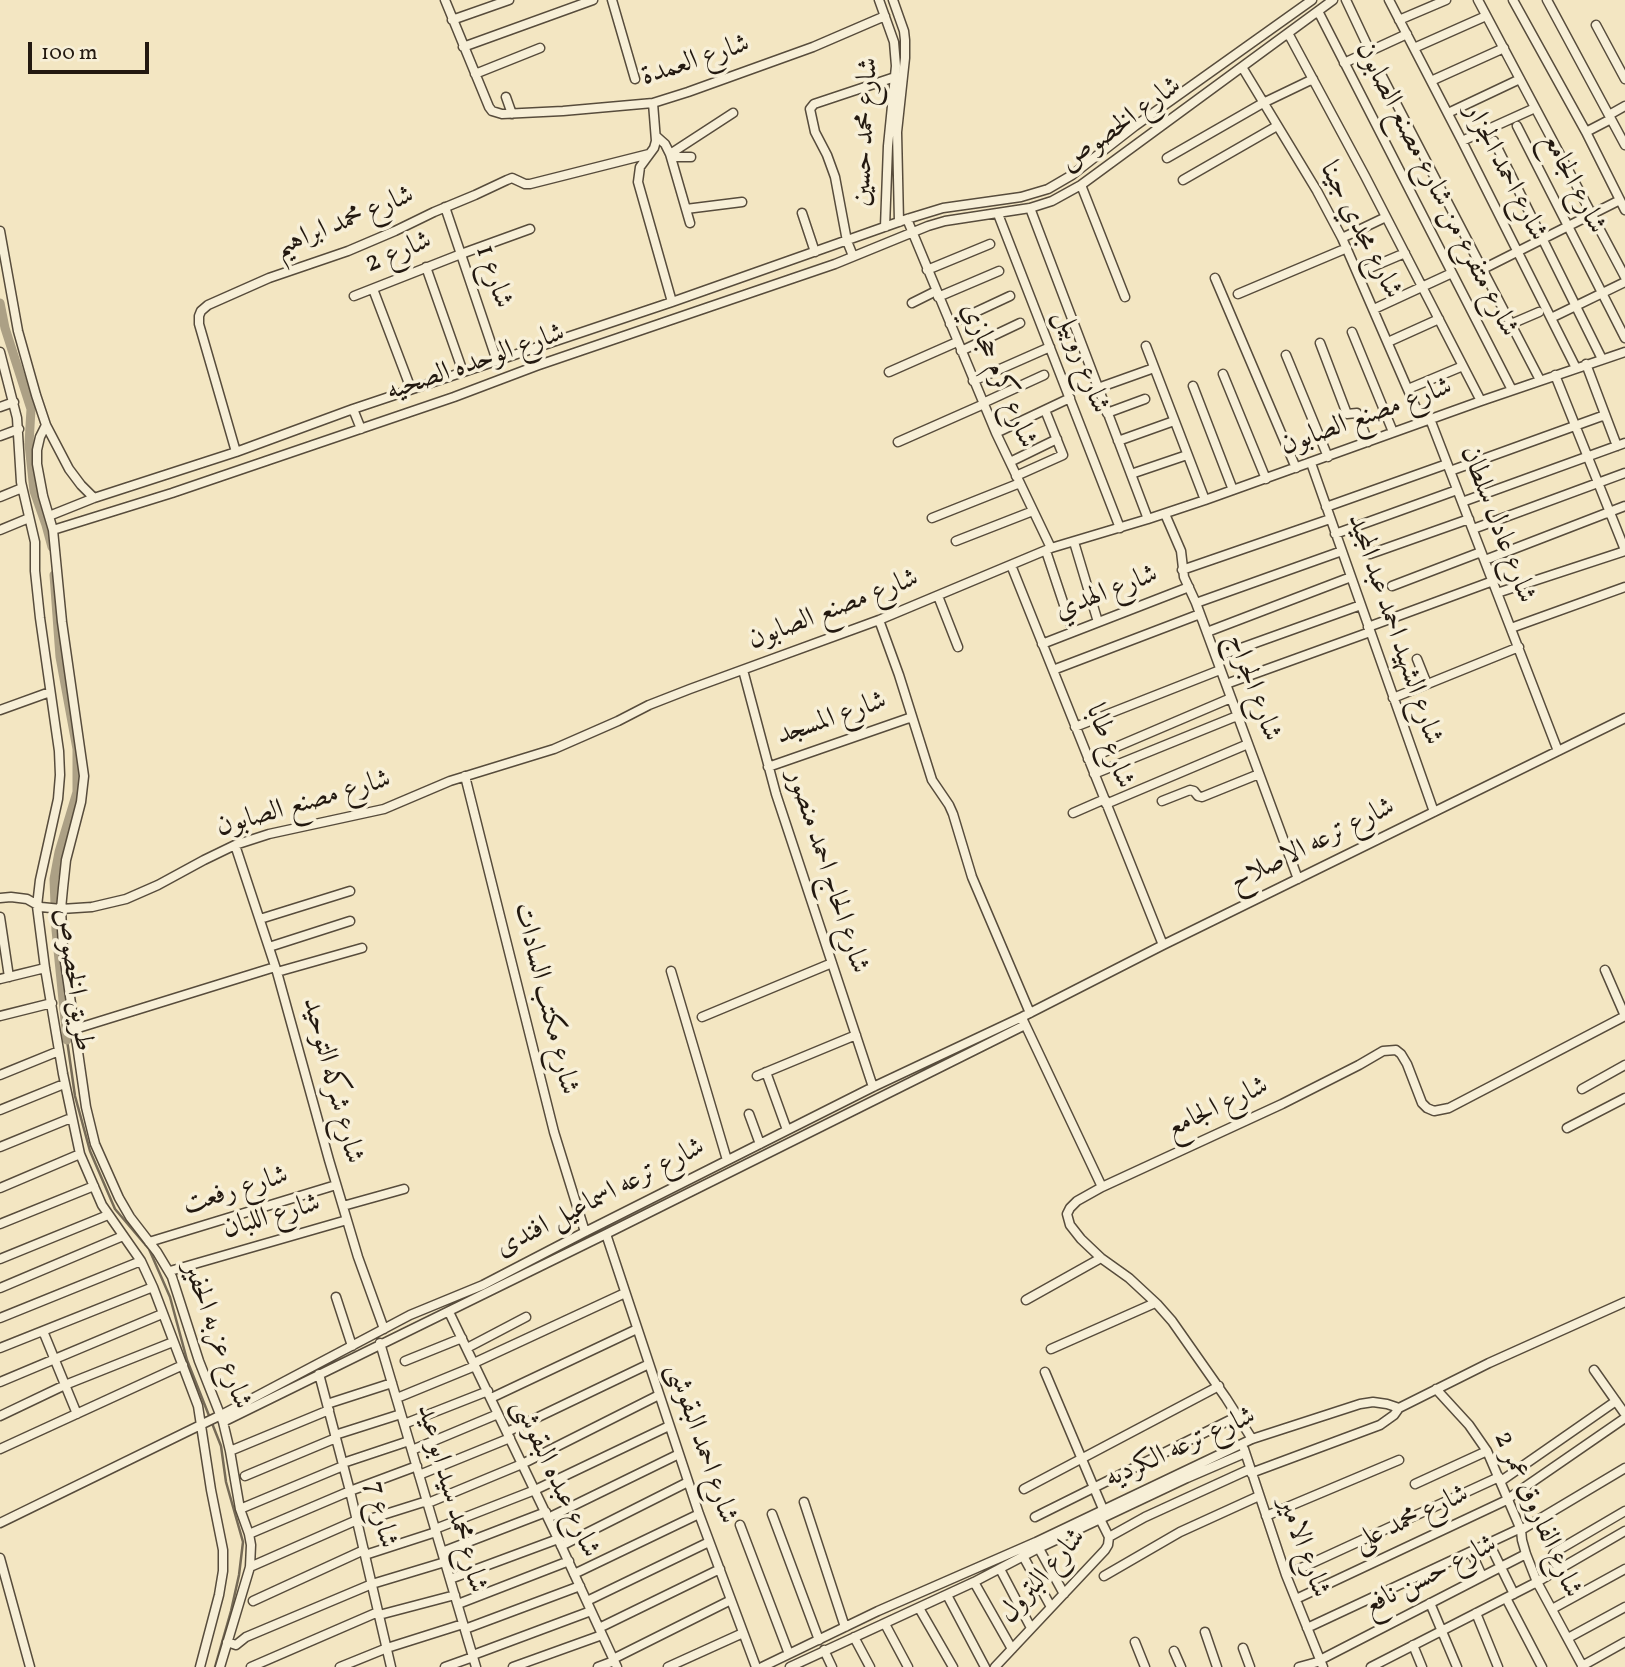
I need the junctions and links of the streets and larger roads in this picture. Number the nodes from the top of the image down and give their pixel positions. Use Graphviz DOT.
graph roads {
  1 [pos="445,0"];
  2 [pos="509,0"];
  3 [pos="593,0"];
  4 [pos="612,0"];
  5 [pos="879,0"];
  6 [pos="893,0"];
  7 [pos="1312,0"];
  8 [pos="1333,0"];
  9 [pos="1346,0"];
  10 [pos="1389,0"];
  11 [pos="1446,0"];
  12 [pos="1478,0"];
  13 [pos="1513,0"];
  14 [pos="1547,0"];
  15 [pos="1318,10"];
  16 [pos="885,16"];
  17 [pos="1486,16"];
  18 [pos="452,20"];
  19 [pos="1399,20"];
  20 [pos="1596,25"];
  21 [pos="1289,33"];
  22 [pos="1407,34"];
  23 [pos="463,47"];
  24 [pos="540,48"];
  25 [pos="1414,48"];
  26 [pos="1504,48"];
  27 [pos="1370,51"];
  28 [pos="1344,62"];
  29 [pos="1242,67"];
  30 [pos="475,74"];
  31 [pos="1382,76"];
  32 [pos="895,77"];
  33 [pos="635,79"];
  34 [pos="1313,79"];
  35 [pos="1520,79"];
  36 [pos="1625,79"];
  37 [pos="1431,81"];
  38 [pos="506,97"];
  39 [pos="653,103"];
  40 [pos="1263,103"];
  41 [pos="1625,106"];
  42 [pos="1535,108"];
  43 [pos="733,113"];
  44 [pos="1448,113"];
  45 [pos="512,114"];
  46 [pos="1610,117"];
  47 [pos="1277,126"];
  48 [pos="1517,127"];
  49 [pos="1586,132"];
  50 [pos="656,136"];
  51 [pos="1462,141"];
  52 [pos="1494,141"];
  53 [pos="1625,145"];
  54 [pos="649,154"];
  55 [pos="671,156"];
  56 [pos="691,157"];
  57 [pos="1167,158"];
  58 [pos="1183,180"];
  59 [pos="1082,185"];
  60 [pos="1620,200"];
  61 [pos="742,202"];
  62 [pos="445,207"];
  63 [pos="1030,208"];
  64 [pos="686,209"];
  65 [pos="1625,210"];
  66 [pos="802,214"];
  67 [pos="998,214"];
  68 [pos="1591,214"];
  69 [pos="1386,217"];
  70 [pos="903,220"];
  71 [pos="690,223"];
  72 [pos="1568,226"];
  73 [pos="885,227"];
  74 [pos="530,229"];
  75 [pos="0,231"];
  76 [pos="912,232"];
  77 [pos="1342,238"];
  78 [pos="1542,239"];
  79 [pos="847,241"];
  80 [pos="990,244"];
  81 [pos="1347,248"];
  82 [pos="1518,251"];
  83 [pos="815,252"];
  84 [pos="1405,253"];
  85 [pos="461,254"];
  86 [pos="853,256"];
  87 [pos="426,267"];
  88 [pos="1483,269"];
  89 [pos="927,270"];
  90 [pos="999,271"];
  91 [pos="1358,273"];
  92 [pos="1452,273"];
  93 [pos="1215,278"];
  94 [pos="1625,280"];
  95 [pos="1422,287"];
  96 [pos="373,289"];
  97 [pos="1602,293"];
  98 [pos="937,294"];
  99 [pos="1238,294"];
  100 [pos="354,296"];
  101 [pos="1010,296"];
  102 [pos="1125,297"];
  103 [pos="672,302"];
  104 [pos="912,303"];
  105 [pos="1576,306"];
  106 [pos="1374,309"];
  107 [pos="1539,312"];
  108 [pos="1551,318"];
  109 [pos="1439,319"];
  110 [pos="1020,323"];
  111 [pos="950,324"];
  112 [pos="1511,324"];
  113 [pos="1352,332"];
  114 [pos="1625,338"];
  115 [pos="957,342"];
  116 [pos="1388,342"];
  117 [pos="1320,344"];
  118 [pos="1050,346"];
  119 [pos="1146,346"];
  120 [pos="530,349"];
  121 [pos="961,351"];
  122 [pos="0,352"];
  123 [pos="1625,352"];
  124 [pos="1286,355"];
  125 [pos="1602,359"];
  126 [pos="496,360"];
  127 [pos="1586,364"];
  128 [pos="536,366"];
  129 [pos="1463,366"];
  130 [pos="1154,368"];
  131 [pos="1576,368"];
  132 [pos="463,372"];
  133 [pos="889,372"];
  134 [pos="1223,374"];
  135 [pos="1044,375"];
  136 [pos="1555,375"];
  137 [pos="4,378"];
  138 [pos="1540,380"];
  139 [pos="974,381"];
  140 [pos="1193,386"];
  141 [pos="1098,388"];
  142 [pos="411,389"];
  143 [pos="1408,389"];
  144 [pos="1512,390"];
  145 [pos="1070,398"];
  146 [pos="1144,399"];
  147 [pos="1481,401"];
  148 [pos="14,402"];
  149 [pos="984,404"];
  150 [pos="0,407"];
  151 [pos="353,409"];
  152 [pos="1045,410"];
  153 [pos="1107,413"];
  154 [pos="1605,415"];
  155 [pos="1426,420"];
  156 [pos="1174,421"];
  157 [pos="46,425"];
  158 [pos="1575,426"];
  159 [pos="19,429"];
  160 [pos="361,429"];
  161 [pos="1393,432"];
  162 [pos="996,433"];
  163 [pos="0,436"];
  164 [pos="1057,439"];
  165 [pos="1118,441"];
  166 [pos="898,442"];
  167 [pos="1368,442"];
  168 [pos="1621,444"];
  169 [pos="236,452"];
  170 [pos="1187,455"];
  171 [pos="1587,456"];
  172 [pos="1328,457"];
  173 [pos="1010,462"];
  174 [pos="1311,463"];
  175 [pos="1449,467"];
  176 [pos="1296,468"];
  177 [pos="1625,473"];
  178 [pos="1131,474"];
  179 [pos="1265,479"];
  180 [pos="1018,480"];
  181 [pos="1598,483"];
  182 [pos="22,488"];
  183 [pos="1233,490"];
  184 [pos="1457,491"];
  185 [pos="0,497"];
  186 [pos="94,498"];
  187 [pos="1205,500"];
  188 [pos="1462,502"];
  189 [pos="1625,506"];
  190 [pos="1326,507"];
  191 [pos="1033,511"];
  192 [pos="1610,512"];
  193 [pos="1165,514"];
  194 [pos="49,516"];
  195 [pos="29,518"];
  196 [pos="932,518"];
  197 [pos="1148,519"];
  198 [pos="1330,519"];
  199 [pos="1469,519"];
  200 [pos="1121,528"];
  201 [pos="1473,529"];
  202 [pos="0,530"];
  203 [pos="53,530"];
  204 [pos="1335,534"];
  205 [pos="957,541"];
  206 [pos="1074,542"];
  207 [pos="1624,546"];
  208 [pos="1049,550"];
  209 [pos="1342,551"];
  210 [pos="1370,554"];
  211 [pos="1483,556"];
  212 [pos="1011,565"];
  213 [pos="1182,570"];
  214 [pos="1351,578"];
  215 [pos="1493,582"];
  216 [pos="1392,586"];
  217 [pos="1189,587"];
  218 [pos="1625,587"];
  219 [pos="1497,593"];
  220 [pos="938,596"];
  221 [pos="1196,603"];
  222 [pos="1361,606"];
  223 [pos="1200,614"];
  224 [pos="879,620"];
  225 [pos="1098,622"];
  226 [pos="1511,628"];
  227 [pos="1369,630"];
  228 [pos="1073,632"];
  229 [pos="1207,632"];
  230 [pos="1042,643"];
  231 [pos="958,647"];
  232 [pos="1518,647"];
  233 [pos="1216,657"];
  234 [pos="1417,659"];
  235 [pos="743,670"];
  236 [pos="1053,670"];
  237 [pos="1220,670"];
  238 [pos="1226,684"];
  239 [pos="1427,684"];
  240 [pos="50,692"];
  241 [pos="1231,698"];
  242 [pos="1393,698"];
  243 [pos="0,710"];
  244 [pos="1237,716"];
  245 [pos="912,717"];
  246 [pos="1625,718"];
  247 [pos="1076,727"];
  248 [pos="1248,744"];
  249 [pos="1559,751"];
  250 [pos="1088,759"];
  251 [pos="768,767"];
  252 [pos="1094,774"];
  253 [pos="1259,774"];
  254 [pos="465,776"];
  255 [pos="1211,782"];
  256 [pos="1215,792"];
  257 [pos="1162,801"];
  258 [pos="1105,802"];
  259 [pos="1434,812"];
  260 [pos="1073,813"];
  261 [pos="235,845"];
  262 [pos="1298,879"];
  263 [pos="350,891"];
  264 [pos="0,898"];
  265 [pos="39,906"];
  266 [pos="58,909"];
  267 [pos="0,917"];
  268 [pos="260,919"];
  269 [pos="350,921"];
  270 [pos="1163,945"];
  271 [pos="269,947"];
  272 [pos="362,948"];
  273 [pos="832,963"];
  274 [pos="45,968"];
  275 [pos="276,969"];
  276 [pos="1605,970"];
  277 [pos="671,971"];
  278 [pos="4,978"];
  279 [pos="52,1003"];
  280 [pos="0,1016"];
  281 [pos="1625,1016"];
  282 [pos="702,1017"];
  283 [pos="1026,1019"];
  284 [pos="75,1029"];
  285 [pos="856,1035"];
  286 [pos="59,1051"];
  287 [pos="1625,1065"];
  288 [pos="766,1072"];
  289 [pos="0,1075"];
  290 [pos="757,1076"];
  291 [pos="64,1084"];
  292 [pos="873,1087"];
  293 [pos="1582,1088"];
  294 [pos="1625,1098"];
  295 [pos="0,1110"];
  296 [pos="749,1114"];
  297 [pos="71,1118"];
  298 [pos="1567,1128"];
  299 [pos="787,1130"];
  300 [pos="760,1144"];
  301 [pos="0,1147"];
  302 [pos="80,1154"];
  303 [pos="727,1160"];
  304 [pos="336,1185"];
  305 [pos="94,1186"];
  306 [pos="1102,1187"];
  307 [pos="0,1188"];
  308 [pos="404,1189"];
  309 [pos="643,1204"];
  310 [pos="343,1206"];
  311 [pos="647,1214"];
  312 [pos="108,1215"];
  313 [pos="347,1220"];
  314 [pos="0,1224"];
  315 [pos="585,1232"];
  316 [pos="606,1234"];
  317 [pos="123,1236"];
  318 [pos="149,1242"];
  319 [pos="1101,1258"];
  320 [pos="0,1259"];
  321 [pos="141,1261"];
  322 [pos="170,1271"];
  323 [pos="153,1287"];
  324 [pos="0,1288"];
  325 [pos="625,1293"];
  326 [pos="336,1297"];
  327 [pos="1026,1300"];
  328 [pos="1625,1302"];
  329 [pos="1156,1303"];
  330 [pos="449,1312"];
  331 [pos="162,1314"];
  332 [pos="526,1317"];
  333 [pos="0,1318"];
  334 [pos="384,1329"];
  335 [pos="637,1329"];
  336 [pos="43,1331"];
  337 [pos="462,1338"];
  338 [pos="173,1342"];
  339 [pos="380,1343"];
  340 [pos="352,1346"];
  341 [pos="467,1348"];
  342 [pos="0,1349"];
  343 [pos="1051,1349"];
  344 [pos="55,1359"];
  345 [pos="405,1361"];
  346 [pos="649,1364"];
  347 [pos="183,1365"];
  348 [pos="475,1365"];
  349 [pos="1594,1370"];
  350 [pos="1045,1372"];
  351 [pos="319,1374"];
  352 [pos="0,1381"];
  353 [pos="392,1383"];
  354 [pos="65,1385"];
  355 [pos="1219,1386"];
  356 [pos="1437,1389"];
  357 [pos="489,1395"];
  358 [pos="659,1395"];
  359 [pos="397,1398"];
  360 [pos="1616,1401"];
  361 [pos="328,1407"];
  362 [pos="1399,1408"];
  363 [pos="498,1413"];
  364 [pos="77,1414"];
  365 [pos="401,1414"];
  366 [pos="0,1416"];
  367 [pos="1238,1416"];
  368 [pos="1625,1416"];
  369 [pos="221,1418"];
  370 [pos="404,1424"];
  371 [pos="202,1425"];
  372 [pos="669,1426"];
  373 [pos="508,1435"];
  374 [pos="336,1437"];
  375 [pos="1252,1438"];
  376 [pos="409,1441"];
  377 [pos="1242,1444"];
  378 [pos="0,1449"];
  379 [pos="412,1450"];
  380 [pos="230,1451"];
  381 [pos="1487,1451"];
  382 [pos="1245,1453"];
  383 [pos="679,1454"];
  384 [pos="1082,1459"];
  385 [pos="1399,1460"];
  386 [pos="343,1464"];
  387 [pos="522,1464"];
  388 [pos="418,1470"];
  389 [pos="1251,1471"];
  390 [pos="1624,1471"];
  391 [pos="245,1476"];
  392 [pos="1500,1479"];
  393 [pos="688,1482"];
  394 [pos="1415,1484"];
  395 [pos="1094,1488"];
  396 [pos="1024,1489"];
  397 [pos="535,1490"];
  398 [pos="350,1491"];
  399 [pos="1259,1496"];
  400 [pos="1509,1499"];
  401 [pos="427,1502"];
  402 [pos="804,1503"];
  403 [pos="240,1509"];
  404 [pos="1625,1511"];
  405 [pos="699,1514"];
  406 [pos="772,1514"];
  407 [pos="1100,1514"];
  408 [pos="547,1515"];
  409 [pos="1266,1516"];
  410 [pos="1035,1517"];
  411 [pos="357,1522"];
  412 [pos="0,1523"];
  413 [pos="740,1525"];
  414 [pos="1521,1529"];
  415 [pos="436,1530"];
  416 [pos="1625,1531"];
  417 [pos="249,1534"];
  418 [pos="1109,1537"];
  419 [pos="560,1542"];
  420 [pos="709,1542"];
  421 [pos="1489,1543"];
  422 [pos="1037,1545"];
  423 [pos="442,1552"];
  424 [pos="1471,1552"];
  425 [pos="364,1553"];
  426 [pos="1526,1554"];
  427 [pos="1023,1556"];
  428 [pos="0,1558"];
  429 [pos="445,1562"];
  430 [pos="569,1562"];
  431 [pos="250,1567"];
  432 [pos="1500,1567"];
  433 [pos="720,1569"];
  434 [pos="1000,1569"];
  435 [pos="1559,1569"];
  436 [pos="1625,1569"];
  437 [pos="574,1574"];
  438 [pos="1286,1574"];
  439 [pos="1104,1576"];
  440 [pos="1482,1576"];
  441 [pos="450,1579"];
  442 [pos="1537,1581"];
  443 [pos="974,1582"];
  444 [pos="372,1584"];
  445 [pos="580,1586"];
  446 [pos="1064,1594"];
  447 [pos="455,1595"];
  448 [pos="947,1595"];
  449 [pos="1510,1596"];
  450 [pos="1296,1599"];
  451 [pos="731,1600"];
  452 [pos="253,1601"];
  453 [pos="587,1601"];
  454 [pos="1430,1603"];
  455 [pos="457,1604"];
  456 [pos="1625,1606"];
  457 [pos="1051,1607"];
  458 [pos="919,1608"];
  459 [pos="1552,1609"];
  460 [pos="591,1611"];
  461 [pos="1476,1613"];
  462 [pos="378,1614"];
  463 [pos="885,1624"];
  464 [pos="464,1627"];
  465 [pos="845,1627"];
  466 [pos="1031,1628"];
  467 [pos="1307,1628"];
  468 [pos="1442,1630"];
  469 [pos="601,1631"];
  470 [pos="1205,1632"];
  471 [pos="743,1633"];
  472 [pos="854,1637"];
  473 [pos="1567,1639"];
  474 [pos="818,1640"];
  475 [pos="227,1642"];
  476 [pos="1136,1642"];
  477 [pos="1625,1642"];
  478 [pos="1413,1646"];
  479 [pos="387,1648"];
  480 [pos="1243,1648"];
  481 [pos="1012,1649"];
  482 [pos="824,1650"];
  483 [pos="1174,1651"];
  484 [pos="787,1655"];
  485 [pos="473,1656"];
  486 [pos="1004,1657"];
  487 [pos="615,1662"];
  488 [pos="1321,1662"];
  489 [pos="1384,1664"];
  490 [pos="1583,1666"];
  491 [pos="30,1667"];
  492 [pos="200,1667"];
  493 [pos="220,1667"];
  494 [pos="251,1667"];
  495 [pos="340,1667"];
  496 [pos="391,1667"];
  497 [pos="445,1667"];
  498 [pos="476,1667"];
  499 [pos="513,1667"];
  500 [pos="598,1667"];
  501 [pos="668,1667"];
  502 [pos="756,1667"];
  503 [pos="762,1667"];
  504 [pos="790,1667"];
  505 [pos="832,1667"];
  506 [pos="870,1667"];
  507 [pos="908,1667"];
  508 [pos="953,1667"];
  509 [pos="985,1667"];
  510 [pos="995,1667"];
  511 [pos="1008,1667"];
  512 [pos="1145,1667"];
  513 [pos="1181,1667"];
  514 [pos="1217,1667"];
  515 [pos="1250,1667"];
  516 [pos="1299,1667"];
  517 [pos="1371,1667"];
  518 [pos="1422,1667"];
  519 [pos="1457,1667"];
  520 [pos="1498,1667"];
  521 [pos="1542,1667"];
  1 -- 18 [label="street"];
  2 -- 18 [label="street"];
  3 -- 23 [label="street"];
  4 -- 33 [label="street"];
  5 -- 16 [label="street, شارع محمد حسين"];
  6 -- 70 [label="street, شارع محمد حسين"];
  7 -- 70 [label="street, شارع الخصوص"];
  8 -- 15 [label="street, شارع الخصوص"];
  9 -- 27 [label="street"];
  10 -- 19 [label="street, شارع احمد الجزار"];
  11 -- 19 [label="street"];
  12 -- 17 [label="street"];
  13 -- 49 [label="street"];
  14 -- 46 [label="street"];
  15 -- 21 [label="street, شارع الخصوص"];
  15 -- 28 [label="street, شارع متفرع من شارع مصنع الصابون"];
  16 -- 32 [label="street, شارع محمد حسين"];
  16 -- 39 [label="street, شارع العمدة"];
  17 -- 25 [label="street"];
  17 -- 26 [label="street"];
  18 -- 23 [label="street"];
  19 -- 22 [label="street, شارع احمد الجزار"];
  20 -- 36 [label="street"];
  21 -- 29 [label="street, شارع الخصوص"];
  21 -- 34 [label="street"];
  22 -- 25 [label="street, شارع احمد الجزار"];
  22 -- 27 [label="street"];
  23 -- 30 [label="street"];
  24 -- 30 [label="street"];
  25 -- 37 [label="street, شارع احمد الجزار"];
  26 -- 35 [label="street"];
  26 -- 37 [label="street"];
  27 -- 28 [label="street"];
  28 -- 92 [label="street, شارع متفرع من شارع مصنع الصابون"];
  29 -- 40 [label="street, شارع مجدي جينا"];
  29 -- 59 [label="street, شارع الخصوص"];
  30 -- 45 [label="street"];
  31 -- 88 [label="street"];
  32 -- 73 [label="street, شارع محمد حسين"];
  32 -- 79 [label="street"];
  34 -- 40 [label="street"];
  34 -- 69 [label="street"];
  35 -- 42 [label="street"];
  35 -- 44 [label="street"];
  37 -- 44 [label="street, شارع احمد الجزار"];
  38 -- 45 [label="street"];
  39 -- 45 [label="street, شارع العمدة"];
  39 -- 50 [label="street"];
  40 -- 47 [label="street, شارع مجدي جينا"];
  40 -- 57 [label="street"];
  41 -- 46 [label="street"];
  42 -- 51 [label="street"];
  42 -- 68 [label="street"];
  43 -- 55 [label="street"];
  44 -- 51 [label="street, شارع احمد الجزار"];
  46 -- 49 [label="street"];
  46 -- 53 [label="street"];
  47 -- 58 [label="street"];
  47 -- 77 [label="street, شارع مجدي جينا"];
  48 -- 72 [label="street, شارع الجامع"];
  49 -- 60 [label="street"];
  50 -- 54 [label="street"];
  50 -- 55 [label="street"];
  51 -- 82 [label="street, شارع احمد الجزار"];
  52 -- 78 [label="street"];
  54 -- 62 [label="street, شارع محمد ابراهيم"];
  54 -- 103 [label="street"];
  55 -- 56 [label="street"];
  55 -- 64 [label="street"];
  59 -- 63 [label="street, شارع الخصوص"];
  59 -- 102 [label="street"];
  60 -- 65 [label="street"];
  60 -- 68 [label="street"];
  61 -- 64 [label="street"];
  62 -- 85 [label="street, شارع 1"];
  62 -- 169 [label="street, شارع محمد ابراهيم"];
  63 -- 67 [label="street, شارع الخصوص"];
  63 -- 141 [label="street"];
  64 -- 71 [label="street"];
  66 -- 83 [label="street"];
  67 -- 76 [label="street, شارع الخصوص"];
  67 -- 118 [label="street, شارع روبيل"];
  68 -- 72 [label="street"];
  68 -- 94 [label="street"];
  69 -- 77 [label="street"];
  69 -- 84 [label="street"];
  70 -- 73 [label="street, شارع الوحده الصحيه"];
  70 -- 76 [label="street, شارع كرم حجازي"];
  72 -- 78 [label="street"];
  72 -- 97 [label="street, شارع الجامع"];
  73 -- 79 [label="street, شارع الوحده الصحيه"];
  74 -- 85 [label="street, شارع 2"];
  75 -- 157 [label="street"];
  76 -- 86 [label="street, شارع الوحده الصحيه"];
  76 -- 89 [label="street, شارع كرم حجازي"];
  77 -- 81 [label="street, شارع مجدي جينا"];
  78 -- 82 [label="street"];
  78 -- 105 [label="street"];
  79 -- 83 [label="street, شارع الوحده الصحيه"];
  79 -- 86 [label="street"];
  80 -- 89 [label="street"];
  81 -- 91 [label="street, شارع مجدي جينا"];
  81 -- 99 [label="street"];
  82 -- 88 [label="street"];
  82 -- 108 [label="street, شارع احمد الجزار"];
  83 -- 103 [label="street, شارع الوحده الصحيه"];
  84 -- 91 [label="street"];
  84 -- 95 [label="street"];
  85 -- 87 [label="street, شارع 2"];
  85 -- 126 [label="street, شارع 1"];
  86 -- 128 [label="street, شارع الوحده الصحيه"];
  87 -- 96 [label="street, شارع 2"];
  87 -- 132 [label="street"];
  88 -- 112 [label="street"];
  89 -- 98 [label="street, شارع كرم حجازي"];
  90 -- 98 [label="street"];
  91 -- 106 [label="street, شارع مجدي جينا"];
  92 -- 95 [label="street"];
  92 -- 144 [label="street, شارع متفرع من شارع مصنع الصابون"];
  93 -- 176 [label="street"];
  94 -- 97 [label="street"];
  95 -- 106 [label="street"];
  95 -- 109 [label="street"];
  96 -- 100 [label="street, شارع 2"];
  96 -- 142 [label="street"];
  97 -- 105 [label="street"];
  97 -- 114 [label="street, شارع الجامع"];
  98 -- 104 [label="street"];
  98 -- 111 [label="street, شارع كرم حجازي"];
  101 -- 111 [label="street"];
  103 -- 120 [label="street, شارع الوحده الصحيه"];
  105 -- 108 [label="street"];
  105 -- 125 [label="street"];
  106 -- 116 [label="street, شارع مجدي جينا"];
  107 -- 112 [label="street"];
  108 -- 131 [label="street, شارع احمد الجزار"];
  109 -- 116 [label="street"];
  109 -- 129 [label="street"];
  110 -- 121 [label="street"];
  111 -- 115 [label="street, شارع كرم حجازي"];
  112 -- 138 [label="street"];
  113 -- 161 [label="street"];
  115 -- 121 [label="street, شارع كرم حجازي"];
  115 -- 133 [label="street"];
  116 -- 143 [label="street, شارع مجدي جينا"];
  117 -- 167 [label="street"];
  118 -- 139 [label="street"];
  118 -- 145 [label="street, شارع روبيل"];
  119 -- 130 [label="street"];
  120 -- 126 [label="street, شارع الوحده الصحيه"];
  120 -- 128 [label="street"];
  121 -- 139 [label="street, شارع كرم حجازي"];
  122 -- 137 [label="street, طريق الخصوص"];
  123 -- 125 [label="street, شارع مصنع الصابون"];
  124 -- 172 [label="street"];
  125 -- 127 [label="street, شارع مصنع الصابون"];
  126 -- 132 [label="street, شارع الوحده الصحيه"];
  127 -- 131 [label="street, شارع مصنع الصابون"];
  127 -- 154 [label="street"];
  128 -- 160 [label="street, شارع الوحده الصحيه"];
  129 -- 143 [label="street"];
  129 -- 147 [label="street"];
  130 -- 141 [label="street"];
  130 -- 156 [label="street"];
  131 -- 136 [label="street, شارع مصنع الصابون"];
  132 -- 142 [label="street, شارع الوحده الصحيه"];
  134 -- 179 [label="street"];
  135 -- 149 [label="street"];
  136 -- 138 [label="street, شارع مصنع الصابون"];
  136 -- 158 [label="street"];
  137 -- 148 [label="street, طريق الخصوص"];
  138 -- 144 [label="street, شارع مصنع الصابون"];
  139 -- 149 [label="street, شارع كرم حجازي"];
  140 -- 183 [label="street"];
  141 -- 153 [label="street"];
  142 -- 151 [label="street, شارع الوحده الصحيه"];
  143 -- 155 [label="street, شارع مجدي جينا"];
  144 -- 147 [label="street, شارع مصنع الصابون"];
  145 -- 152 [label="street"];
  145 -- 200 [label="street, شارع روبيل"];
  146 -- 153 [label="street"];
  147 -- 155 [label="street, شارع مصنع الصابون"];
  148 -- 150 [label="street"];
  148 -- 159 [label="street, طريق الخصوص"];
  149 -- 162 [label="street, شارع كرم حجازي"];
  149 -- 166 [label="street"];
  151 -- 160 [label="street"];
  151 -- 169 [label="street, شارع الوحده الصحيه"];
  152 -- 162 [label="street"];
  152 -- 164 [label="street"];
  153 -- 165 [label="street"];
  154 -- 158 [label="street"];
  154 -- 168 [label="street"];
  155 -- 161 [label="street, شارع مصنع الصابون"];
  155 -- 175 [label="street, شارع عادل سلطان"];
  156 -- 165 [label="street"];
  156 -- 170 [label="street"];
  157 -- 186 [label="street"];
  157 -- 194 [label="street, شارع عزبه الحفير"];
  158 -- 171 [label="street"];
  158 -- 175 [label="street"];
  159 -- 163 [label="street"];
  159 -- 182 [label="street, طريق الخصوص"];
  160 -- 203 [label="street, شارع الوحده الصحيه"];
  161 -- 167 [label="street, شارع مصنع الصابون"];
  162 -- 173 [label="street, شارع كرم حجازي"];
  164 -- 173 [label="street"];
  164 -- 180 [label="street"];
  165 -- 178 [label="street"];
  167 -- 172 [label="street, شارع مصنع الصابون"];
  168 -- 171 [label="street"];
  169 -- 186 [label="street, شارع الوحده الصحيه"];
  170 -- 178 [label="street"];
  170 -- 187 [label="street"];
  171 -- 181 [label="street"];
  171 -- 188 [label="street"];
  172 -- 174 [label="street, شارع مصنع الصابون"];
  173 -- 180 [label="street, شارع كرم حجازي"];
  174 -- 176 [label="street, شارع مصنع الصابون"];
  174 -- 190 [label="street, شارع الشهيد احمد عبد المجيد"];
  175 -- 184 [label="street, شارع عادل سلطان"];
  175 -- 190 [label="street"];
  176 -- 179 [label="street, شارع مصنع الصابون"];
  177 -- 181 [label="street"];
  178 -- 197 [label="street"];
  179 -- 183 [label="street, شارع مصنع الصابون"];
  180 -- 191 [label="street, شارع كرم حجازي"];
  180 -- 196 [label="street"];
  181 -- 192 [label="street"];
  181 -- 201 [label="street"];
  182 -- 185 [label="street"];
  182 -- 195 [label="street, طريق الخصوص"];
  183 -- 187 [label="street, شارع مصنع الصابون"];
  184 -- 188 [label="street, شارع عادل سلطان"];
  184 -- 204 [label="street"];
  186 -- 194 [label="street, شارع الوحده الصحيه"];
  187 -- 193 [label="street, شارع مصنع الصابون"];
  188 -- 199 [label="street, شارع عادل سلطان"];
  189 -- 192 [label="street"];
  190 -- 198 [label="street, شارع الشهيد احمد عبد المجيد"];
  191 -- 205 [label="street"];
  191 -- 208 [label="street, شارع كرم حجازي"];
  192 -- 207 [label="street"];
  192 -- 211 [label="street"];
  193 -- 197 [label="street, شارع مصنع الصابون"];
  193 -- 213 [label="street, شارع الجراج"];
  194 -- 203 [label="street, شارع عزبه الحفير"];
  195 -- 202 [label="street"];
  195 -- 240 [label="street, طريق الخصوص"];
  197 -- 200 [label="street, شارع مصنع الصابون"];
  198 -- 204 [label="street, شارع الشهيد احمد عبد المجيد"];
  198 -- 213 [label="street"];
  199 -- 201 [label="street, شارع عادل سلطان"];
  199 -- 210 [label="street"];
  200 -- 206 [label="street, شارع مصنع الصابون"];
  201 -- 211 [label="street, شارع عادل سلطان"];
  203 -- 266 [label="street, شارع عزبه الحفير"];
  204 -- 209 [label="street, شارع الشهيد احمد عبد المجيد"];
  206 -- 208 [label="street, شارع مصنع الصابون"];
  206 -- 225 [label="street"];
  207 -- 219 [label="street"];
  208 -- 212 [label="street, شارع مصنع الصابون"];
  208 -- 228 [label="street, شارع كرم حجازي"];
  209 -- 214 [label="street, شارع الشهيد احمد عبد المجيد"];
  209 -- 221 [label="street"];
  211 -- 215 [label="street, شارع عادل سلطان"];
  211 -- 216 [label="street"];
  212 -- 220 [label="street, شارع مصنع الصابون"];
  212 -- 230 [label="street, شارع طابا"];
  213 -- 217 [label="street, شارع الجراج"];
  214 -- 222 [label="street, شارع الشهيد احمد عبد المجيد"];
  214 -- 229 [label="street"];
  215 -- 219 [label="street, شارع عادل سلطان"];
  215 -- 227 [label="street"];
  217 -- 221 [label="street, شارع الجراج"];
  217 -- 225 [label="street, شارع الهدي"];
  218 -- 226 [label="street"];
  219 -- 226 [label="street, شارع عادل سلطان"];
  220 -- 224 [label="street, شارع مصنع الصابون"];
  220 -- 231 [label="street"];
  221 -- 223 [label="street, شارع الجراج"];
  222 -- 227 [label="street, شارع الشهيد احمد عبد المجيد"];
  222 -- 233 [label="street"];
  223 -- 229 [label="street, شارع الجراج"];
  223 -- 236 [label="street"];
  224 -- 235 [label="street, شارع مصنع الصابون"];
  224 -- 245 [label="street"];
  225 -- 228 [label="street, شارع الهدي"];
  226 -- 232 [label="street, شارع عادل سلطان"];
  227 -- 238 [label="street"];
  227 -- 242 [label="street, شارع الشهيد احمد عبد المجيد"];
  228 -- 230 [label="street, شارع الهدي"];
  229 -- 233 [label="street, شارع الجراج"];
  230 -- 236 [label="street, شارع طابا"];
  232 -- 239 [label="street, شارع عادل سلطان"];
  232 -- 249 [label="street, شارع عادل سلطان"];
  233 -- 237 [label="street, شارع الجراج"];
  234 -- 239 [label="street"];
  235 -- 251 [label="street, شارع الحاج احمد منصور"];
  235 -- 254 [label="street, شارع مصنع الصابون"];
  236 -- 247 [label="street, شارع طابا"];
  237 -- 238 [label="street, شارع الجراج"];
  237 -- 247 [label="street"];
  238 -- 241 [label="street, شارع الجراج"];
  239 -- 242 [label="street, شارع عادل سلطان"];
  240 -- 243 [label="street"];
  240 -- 265 [label="street, طريق الخصوص"];
  241 -- 244 [label="street, شارع الجراج"];
  241 -- 250 [label="street"];
  242 -- 259 [label="street, شارع الشهيد احمد عبد المجيد"];
  244 -- 248 [label="street, شارع الجراج"];
  244 -- 252 [label="street"];
  245 -- 251 [label="street, شارع المسجد"];
  245 -- 283 [label="street"];
  246 -- 249 [label="street, شارع ترعه الاصلاح"];
  247 -- 250 [label="street, شارع طابا"];
  248 -- 253 [label="street, شارع الجراج"];
  248 -- 258 [label="street"];
  249 -- 259 [label="street, شارع ترعه الاصلاح"];
  250 -- 252 [label="street, شارع طابا"];
  251 -- 273 [label="street, شارع الحاج احمد منصور"];
  252 -- 258 [label="street, شارع طابا"];
  253 -- 256 [label="street"];
  253 -- 262 [label="street, شارع الجراج"];
  254 -- 261 [label="street, شارع مصنع الصابون"];
  254 -- 315 [label="street, شارع مكتب السادات"];
  255 -- 256 [label="street"];
  256 -- 257 [label="street"];
  258 -- 260 [label="street"];
  258 -- 270 [label="street, شارع طابا"];
  259 -- 262 [label="street, شارع ترعه الاصلاح"];
  261 -- 266 [label="street, شارع مصنع الصابون"];
  261 -- 268 [label="street, شارع شركه التوحيد"];
  262 -- 270 [label="street, شارع ترعه الاصلاح"];
  263 -- 268 [label="street"];
  264 -- 265 [label="street, شارع مصنع الصابون"];
  265 -- 266 [label="street, شارع مصنع الصابون"];
  265 -- 274 [label="street, طريق الخصوص"];
  266 -- 284 [label="street, شارع عزبه الحفير"];
  267 -- 278 [label="street"];
  268 -- 271 [label="street, شارع شركه التوحيد"];
  269 -- 271 [label="street"];
  270 -- 283 [label="street, شارع ترعه الاصلاح"];
  271 -- 275 [label="street, شارع شركه التوحيد"];
  272 -- 275 [label="street"];
  273 -- 282 [label="street"];
  273 -- 285 [label="street, شارع الحاج احمد منصور"];
  274 -- 278 [label="street"];
  274 -- 279 [label="street, طريق الخصوص"];
  275 -- 284 [label="street"];
  275 -- 304 [label="street, شارع شركه التوحيد"];
  276 -- 281 [label="street"];
  277 -- 303 [label="street"];
  279 -- 280 [label="street"];
  279 -- 286 [label="street, طريق الخصوص"];
  281 -- 306 [label="street, شارع الجامع"];
  283 -- 292 [label="street, شارع ترعه اسماعيل افندى"];
  283 -- 306 [label="street"];
  283 -- 311 [label="street, شارع ترعه اسماعيل افندى"];
  284 -- 318 [label="street, شارع عزبه الحفير"];
  285 -- 288 [label="street"];
  285 -- 292 [label="street, شارع الحاج احمد منصور"];
  286 -- 289 [label="street"];
  286 -- 291 [label="street, طريق الخصوص"];
  287 -- 293 [label="street"];
  288 -- 290 [label="street"];
  288 -- 299 [label="street"];
  291 -- 295 [label="street"];
  291 -- 297 [label="street, طريق الخصوص"];
  292 -- 299 [label="street, شارع ترعه اسماعيل افندى"];
  294 -- 298 [label="street"];
  296 -- 300 [label="street"];
  297 -- 301 [label="street"];
  297 -- 302 [label="street, طريق الخصوص"];
  299 -- 300 [label="street, شارع ترعه اسماعيل افندى"];
  300 -- 303 [label="street, شارع ترعه اسماعيل افندى"];
  302 -- 305 [label="street, طريق الخصوص"];
  302 -- 307 [label="street"];
  303 -- 309 [label="street, شارع ترعه اسماعيل افندى"];
  304 -- 310 [label="street, شارع شركه التوحيد"];
  304 -- 318 [label="street, شارع رفعت"];
  305 -- 312 [label="street, طريق الخصوص"];
  305 -- 314 [label="street"];
  306 -- 319 [label="street, شارع الجامع"];
  308 -- 310 [label="street"];
  309 -- 311 [label="street"];
  309 -- 315 [label="street, شارع ترعه اسماعيل افندى"];
  310 -- 313 [label="street, شارع شركه التوحيد"];
  311 -- 316 [label="street, شارع ترعه اسماعيل افندى"];
  312 -- 317 [label="street, طريق الخصوص"];
  312 -- 320 [label="street"];
  313 -- 322 [label="street, شارع اللبان"];
  313 -- 334 [label="street, شارع شركه التوحيد"];
  315 -- 334 [label="street, شارع ترعه اسماعيل افندى"];
  316 -- 325 [label="street, شارع احمد البقوشى"];
  316 -- 330 [label="street, شارع ترعه اسماعيل افندى"];
  317 -- 321 [label="street, طريق الخصوص"];
  317 -- 324 [label="street"];
  318 -- 322 [label="street, شارع عزبه الحفير"];
  319 -- 327 [label="street"];
  319 -- 329 [label="street, شارع الجامع"];
  321 -- 323 [label="street, طريق الخصوص"];
  321 -- 333 [label="street"];
  322 -- 369 [label="street, شارع عزبه الحفير"];
  323 -- 331 [label="street, طريق الخصوص"];
  323 -- 336 [label="street"];
  325 -- 335 [label="street, شارع احمد البقوشى"];
  325 -- 348 [label="street"];
  326 -- 340 [label="street"];
  328 -- 356 [label="street"];
  329 -- 343 [label="street"];
  329 -- 355 [label="street, شارع الجامع"];
  330 -- 337 [label="street, شارع عبده البقوشى"];
  330 -- 339 [label="street, شارع ترعه اسماعيل افندى"];
  331 -- 338 [label="street, طريق الخصوص"];
  331 -- 344 [label="street"];
  332 -- 341 [label="street"];
  334 -- 340 [label="street, شارع ترعه اسماعيل افندى"];
  335 -- 346 [label="street, شارع احمد البقوشى"];
  335 -- 357 [label="street"];
  336 -- 342 [label="street"];
  336 -- 344 [label="street"];
  337 -- 341 [label="street, شارع عبده البقوشى"];
  337 -- 345 [label="street"];
  338 -- 347 [label="street, طريق الخصوص"];
  338 -- 354 [label="street"];
  339 -- 351 [label="street, شارع ترعه اسماعيل افندى"];
  339 -- 353 [label="street, شارع محمد سيد ابو عيد"];
  340 -- 369 [label="street, شارع ترعه اسماعيل افندى"];
  341 -- 348 [label="street, شارع عبده البقوشى"];
  344 -- 352 [label="street"];
  344 -- 354 [label="street"];
  346 -- 358 [label="street, شارع احمد البقوشى"];
  346 -- 373 [label="street"];
  347 -- 364 [label="street"];
  347 -- 371 [label="street, طريق الخصوص"];
  348 -- 357 [label="street, شارع عبده البقوشى"];
  348 -- 359 [label="street"];
  349 -- 360 [label="street"];
  350 -- 384 [label="street, شارع البترول"];
  351 -- 361 [label="street, شارع 7"];
  351 -- 369 [label="street, شارع ترعه اسماعيل افندى"];
  353 -- 359 [label="street, شارع محمد سيد ابو عيد"];
  353 -- 361 [label="street"];
  354 -- 364 [label="street"];
  354 -- 366 [label="street"];
  355 -- 367 [label="street, شارع الجامع"];
  355 -- 384 [label="street"];
  356 -- 362 [label="street"];
  356 -- 381 [label="street, شارع الفاروق عمر 2"];
  357 -- 363 [label="street, شارع عبده البقوشى"];
  357 -- 370 [label="street"];
  358 -- 372 [label="street, شارع احمد البقوشى"];
  358 -- 387 [label="street"];
  359 -- 365 [label="street, شارع محمد سيد ابو عيد"];
  360 -- 368 [label="street"];
  360 -- 392 [label="street"];
  361 -- 374 [label="street, شارع 7"];
  361 -- 380 [label="street"];
  362 -- 375 [label="street, شارع ترعه الكرديه"];
  362 -- 389 [label="street"];
  363 -- 373 [label="street, شارع عبده البقوشى"];
  363 -- 379 [label="street"];
  364 -- 378 [label="street"];
  365 -- 370 [label="street, شارع محمد سيد ابو عيد"];
  365 -- 374 [label="street"];
  367 -- 375 [label="street, شارع الجامع"];
  367 -- 395 [label="street"];
  368 -- 400 [label="street, شارع محمد على"];
  369 -- 371 [label="street, شارع ترعه اسماعيل افندى"];
  369 -- 380 [label="street, شارع عزبه الحفير"];
  370 -- 376 [label="street, شارع محمد سيد ابو عيد"];
  371 -- 412 [label="street, شارع ترعه اسماعيل افندى"];
  371 -- 492 [label="street, شارع عزبه الحفير"];
  372 -- 383 [label="street, شارع احمد البقوشى"];
  372 -- 397 [label="street"];
  373 -- 387 [label="street, شارع عبده البقوشى"];
  373 -- 388 [label="street"];
  374 -- 386 [label="street, شارع 7"];
  374 -- 391 [label="street"];
  375 -- 377 [label="street, شارع ترعه الكرديه"];
  376 -- 379 [label="street, شارع محمد سيد ابو عيد"];
  376 -- 386 [label="street"];
  377 -- 382 [label="street, شارع الامير"];
  377 -- 407 [label="street, شارع ترعه الكرديه"];
  379 -- 388 [label="street, شارع محمد سيد ابو عيد"];
  380 -- 403 [label="street, شارع عزبه الحفير"];
  381 -- 392 [label="street, شارع الفاروق عمر 2"];
  381 -- 394 [label="street"];
  382 -- 389 [label="street, شارع الامير"];
  382 -- 407 [label="street, شارع ترعه الكرديه"];
  383 -- 393 [label="street, شارع احمد البقوشى"];
  383 -- 408 [label="street"];
  384 -- 395 [label="street, شارع البترول"];
  384 -- 396 [label="street"];
  385 -- 409 [label="street"];
  386 -- 398 [label="street, شارع 7"];
  386 -- 403 [label="street"];
  387 -- 397 [label="street, شارع عبده البقوشى"];
  387 -- 401 [label="street"];
  388 -- 398 [label="street"];
  388 -- 401 [label="street, شارع محمد سيد ابو عيد"];
  389 -- 399 [label="street, شارع الامير"];
  389 -- 418 [label="street"];
  390 -- 414 [label="street"];
  392 -- 400 [label="street, شارع الفاروق عمر 2"];
  392 -- 438 [label="street"];
  393 -- 405 [label="street, شارع احمد البقوشى"];
  393 -- 419 [label="street"];
  395 -- 407 [label="street, شارع البترول"];
  395 -- 410 [label="street"];
  397 -- 408 [label="street, شارع عبده البقوشى"];
  397 -- 415 [label="street"];
  398 -- 411 [label="street, شارع 7"];
  398 -- 417 [label="street"];
  399 -- 409 [label="street, شارع الامير"];
  399 -- 439 [label="street"];
  400 -- 414 [label="street, شارع الفاروق عمر 2"];
  400 -- 450 [label="street, شارع محمد على"];
  401 -- 411 [label="street"];
  401 -- 415 [label="street, شارع محمد سيد ابو عيد"];
  402 -- 465 [label="street"];
  403 -- 417 [label="street, شارع عزبه الحفير"];
  404 -- 435 [label="street"];
  405 -- 420 [label="street, شارع احمد البقوشى"];
  405 -- 437 [label="street"];
  406 -- 474 [label="street"];
  407 -- 418 [label="street, شارع البترول"];
  407 -- 422 [label="street, شارع ترعه الكرديه"];
  408 -- 419 [label="street, شارع عبده البقوشى"];
  408 -- 423 [label="street"];
  409 -- 438 [label="street, شارع الامير"];
  411 -- 425 [label="street, شارع 7"];
  411 -- 431 [label="street"];
  413 -- 484 [label="street"];
  414 -- 421 [label="street"];
  414 -- 426 [label="street, شارع الفاروق عمر 2"];
  415 -- 423 [label="street, شارع محمد سيد ابو عيد"];
  415 -- 425 [label="street"];
  416 -- 435 [label="street"];
  417 -- 431 [label="street, شارع عزبه الحفير"];
  418 -- 446 [label="street, شارع البترول"];
  419 -- 430 [label="street, شارع عبده البقوشى"];
  419 -- 441 [label="street"];
  420 -- 433 [label="street, شارع احمد البقوشى"];
  420 -- 453 [label="street"];
  421 -- 424 [label="street"];
  421 -- 432 [label="street"];
  422 -- 427 [label="street, شارع ترعه الكرديه"];
  422 -- 446 [label="street"];
  422 -- 465 [label="street, شارع ترعه الكرديه"];
  423 -- 429 [label="street, شارع محمد سيد ابو عيد"];
  424 -- 440 [label="street"];
  424 -- 467 [label="street"];
  425 -- 444 [label="street, شارع 7"];
  425 -- 452 [label="street"];
  426 -- 432 [label="street, شارع حسن نافع"];
  426 -- 442 [label="street, شارع الفاروق عمر 2"];
  427 -- 434 [label="street, شارع ترعه الكرديه"];
  427 -- 457 [label="street"];
  428 -- 491 [label="street"];
  429 -- 441 [label="street, شارع محمد سيد ابو عيد"];
  429 -- 444 [label="street"];
  430 -- 437 [label="street, شارع عبده البقوشى"];
  430 -- 455 [label="street"];
  431 -- 475 [label="street, شارع عزبه الحفير"];
  432 -- 440 [label="street, شارع حسن نافع"];
  432 -- 449 [label="street"];
  433 -- 451 [label="street, شارع احمد البقوشى"];
  433 -- 469 [label="street"];
  434 -- 443 [label="street, شارع ترعه الكرديه"];
  434 -- 466 [label="street"];
  435 -- 442 [label="street"];
  436 -- 459 [label="street"];
  437 -- 445 [label="street, شارع عبده البقوشى"];
  438 -- 450 [label="street, شارع الامير"];
  440 -- 454 [label="street, شارع حسن نافع"];
  441 -- 447 [label="street, شارع محمد سيد ابو عيد"];
  442 -- 449 [label="street"];
  442 -- 459 [label="street, شارع الفاروق عمر 2"];
  443 -- 448 [label="street, شارع ترعه الكرديه"];
  443 -- 481 [label="street"];
  444 -- 462 [label="street, شارع 7"];
  444 -- 475 [label="street"];
  445 -- 453 [label="street, شارع عبده البقوشى"];
  445 -- 464 [label="street"];
  446 -- 457 [label="street, شارع البترول"];
  447 -- 455 [label="street, شارع محمد سيد ابو عيد"];
  447 -- 462 [label="street"];
  448 -- 458 [label="street, شارع ترعه الكرديه"];
  448 -- 509 [label="street"];
  449 -- 461 [label="street"];
  449 -- 521 [label="street"];
  450 -- 467 [label="street, شارع الامير"];
  451 -- 471 [label="street, شارع احمد البقوشى"];
  451 -- 487 [label="street"];
  453 -- 460 [label="street, شارع عبده البقوشى"];
  454 -- 468 [label="street"];
  454 -- 488 [label="street, شارع حسن نافع"];
  455 -- 464 [label="street, شارع محمد سيد ابو عيد"];
  456 -- 473 [label="street"];
  457 -- 466 [label="street, شارع البترول"];
  458 -- 463 [label="street, شارع ترعه الكرديه"];
  458 -- 508 [label="street"];
  459 -- 473 [label="street, شارع الفاروق عمر 2"];
  460 -- 469 [label="street, شارع عبده البقوشى"];
  460 -- 485 [label="street"];
  461 -- 468 [label="street"];
  461 -- 520 [label="street"];
  462 -- 479 [label="street, شارع 7"];
  462 -- 494 [label="street"];
  463 -- 472 [label="street, شارع ترعه الكرديه"];
  463 -- 507 [label="street"];
  464 -- 479 [label="street"];
  464 -- 485 [label="street, شارع محمد سيد ابو عيد"];
  465 -- 474 [label="street, شارع ترعه الكرديه"];
  466 -- 481 [label="street, شارع البترول"];
  467 -- 488 [label="street, شارع الامير"];
  468 -- 478 [label="street"];
  468 -- 519 [label="street"];
  469 -- 487 [label="street, شارع عبده البقوشى"];
  469 -- 499 [label="street"];
  470 -- 514 [label="street"];
  471 -- 501 [label="street"];
  471 -- 502 [label="street, شارع احمد البقوشى"];
  472 -- 482 [label="street, شارع ترعه الكرديه"];
  472 -- 506 [label="street"];
  473 -- 490 [label="street, شارع الفاروق عمر 2"];
  474 -- 484 [label="street, شارع ترعه الكرديه"];
  475 -- 493 [label="street, شارع عزبه الحفير"];
  476 -- 512 [label="street"];
  477 -- 490 [label="street"];
  478 -- 489 [label="street"];
  478 -- 518 [label="street"];
  479 -- 495 [label="street"];
  479 -- 496 [label="street, شارع 7"];
  480 -- 515 [label="street"];
  481 -- 486 [label="street, شارع البترول"];
  482 -- 504 [label="street, شارع ترعه الكرديه"];
  482 -- 505 [label="street"];
  483 -- 513 [label="street"];
  484 -- 503 [label="street, شارع ترعه الكرديه"];
  484 -- 504 [label="street"];
  485 -- 497 [label="street"];
  485 -- 498 [label="street, شارع محمد سيد ابو عيد"];
  486 -- 510 [label="street, شارع البترول"];
  486 -- 511 [label="street"];
  487 -- 500 [label="street"];
  488 -- 516 [label="street, شارع حسن نافع"];
  489 -- 517 [label="street"];
}
